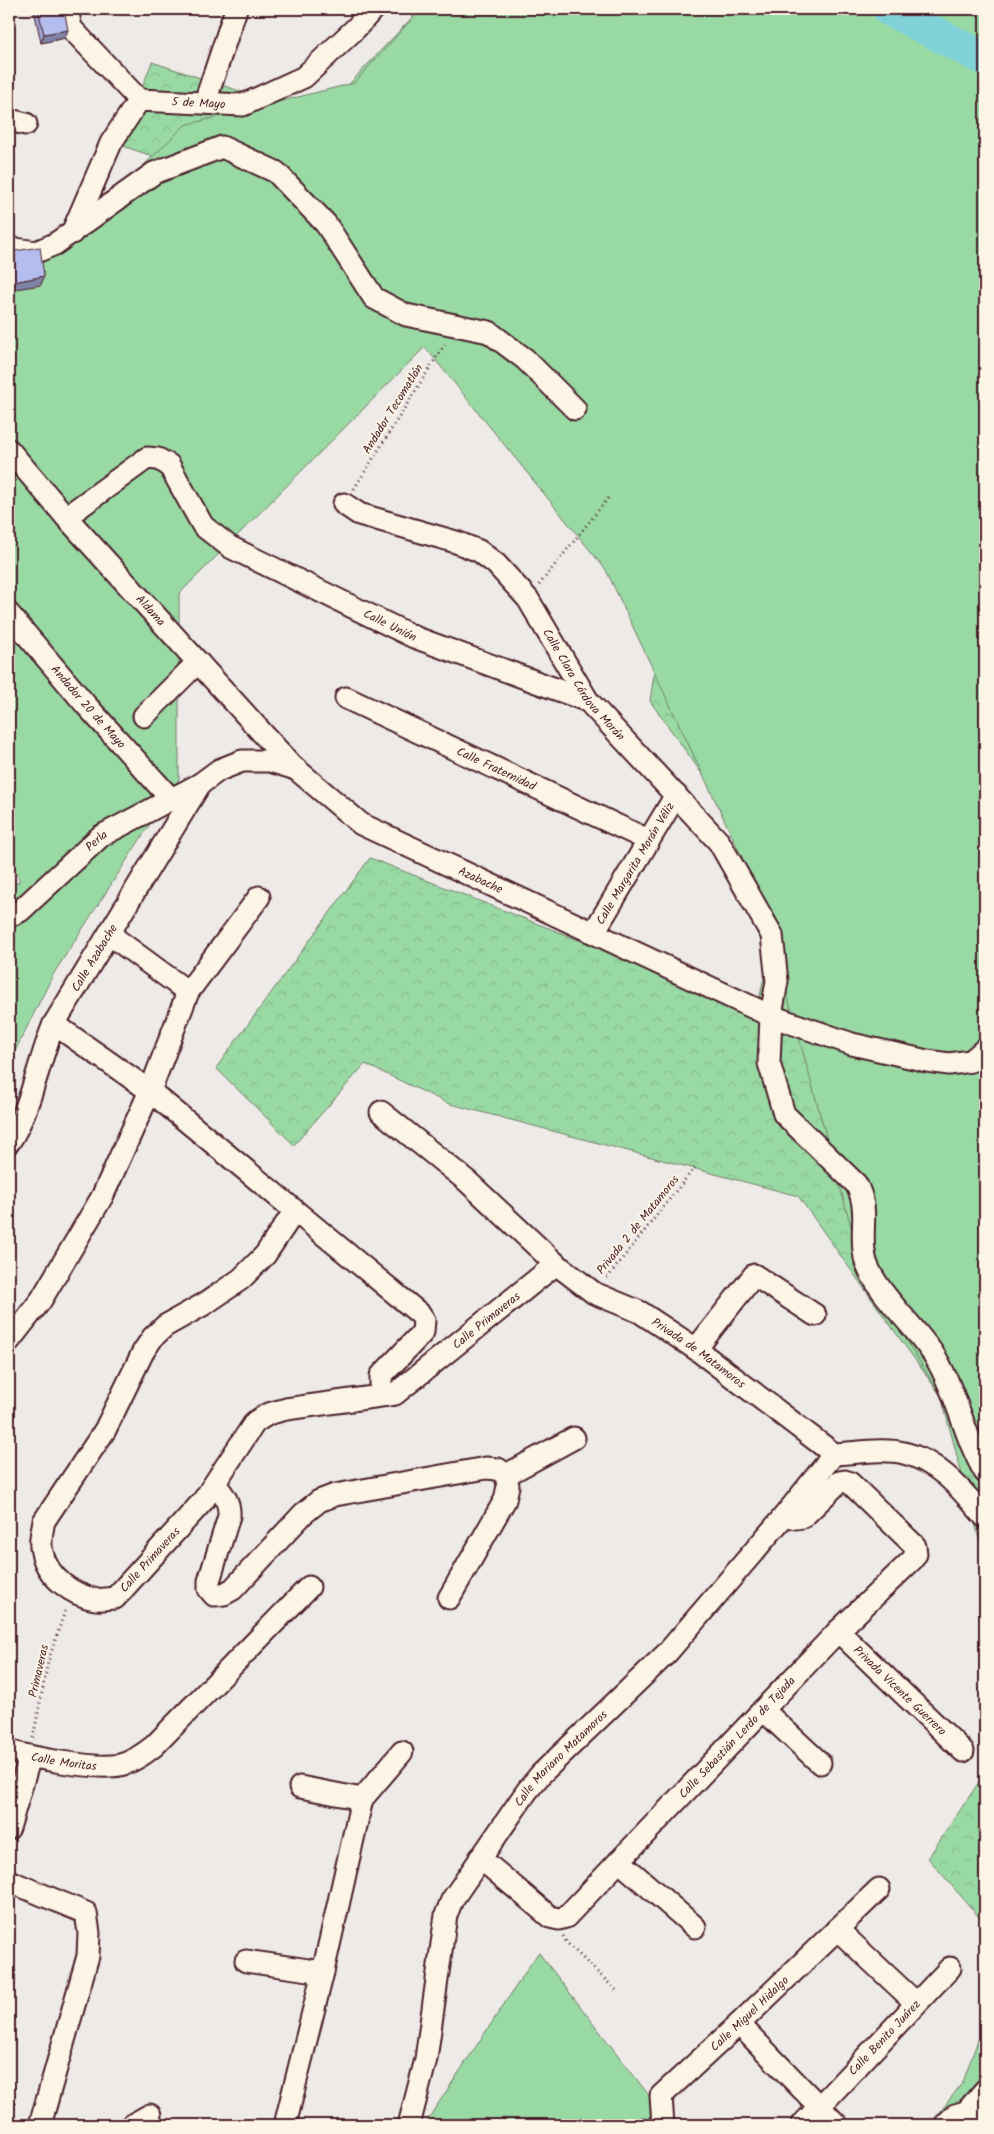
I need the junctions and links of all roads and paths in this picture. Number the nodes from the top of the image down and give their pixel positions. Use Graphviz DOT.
graph roads {
  1 [pos="67,9"];
  2 [pos="236,9"];
  3 [pos="373,9"];
  4 [pos="139,100"];
  5 [pos="205,102"];
  6 [pos="72,234"];
  7 [pos="9,248"];
  8 [pos="457,324"];
  9 [pos="575,409"];
  10 [pos="9,450"];
  11 [pos="609,497"];
  12 [pos="344,504"];
  13 [pos="66,517"];
  14 [pos="528,599"];
  15 [pos="9,614"];
  16 [pos="198,662"];
  17 [pos="346,698"];
  18 [pos="588,701"];
  19 [pos="144,716"];
  20 [pos="296,769"];
  21 [pos="200,784"];
  22 [pos="676,795"];
  23 [pos="171,799"];
  24 [pos="648,840"];
  25 [pos="259,897"];
  26 [pos="9,916"];
  27 [pos="594,932"];
  28 [pos="109,934"];
  29 [pos="188,992"];
  30 [pos="771,1016"];
  31 [pos="54,1024"];
  32 [pos="985,1049"];
  33 [pos="150,1091"];
  34 [pos="381,1112"];
  35 [pos="9,1142"];
  36 [pos="695,1167"];
  37 [pos="294,1212"];
  38 [pos="556,1264"];
  39 [pos="594,1293"];
  40 [pos="815,1315"];
  41 [pos="9,1341"];
  42 [pos="696,1349"];
  43 [pos="385,1395"];
  44 [pos="574,1438"];
  45 [pos="834,1454"];
  46 [pos="985,1472"];
  47 [pos="506,1475"];
  48 [pos="215,1484"];
  49 [pos="786,1515"];
  50 [pos="985,1517"];
  51 [pos="309,1587"];
  52 [pos="71,1591"];
  53 [pos="448,1598"];
  54 [pos="838,1631"];
  55 [pos="762,1710"];
  56 [pos="9,1751"];
  57 [pos="962,1751"];
  58 [pos="402,1752"];
  59 [pos="30,1757"];
  60 [pos="820,1763"];
  61 [pos="300,1787"];
  62 [pos="362,1799"];
  63 [pos="9,1828"];
  64 [pos="480,1858"];
  65 [pos="619,1861"];
  66 [pos="9,1881"];
  67 [pos="879,1888"];
  68 [pos="559,1919"];
  69 [pos="695,1927"];
  70 [pos="837,1929"];
  71 [pos="246,1961"];
  72 [pos="950,1968"];
  73 [pos="324,1972"];
  74 [pos="617,1992"];
  75 [pos="916,2003"];
  76 [pos="739,2024"];
  77 [pos="985,2090"];
  78 [pos="819,2107"];
  79 [pos="9,2117"];
  80 [pos="980,2117"];
  81 [pos="24,2125"];
  82 [pos="40,2125"];
  83 [pos="285,2125"];
  84 [pos="409,2125"];
  85 [pos="663,2125"];
  86 [pos="802,2125"];
  87 [pos="837,2125"];
  88 [pos="945,2125"];
  1 -- 4 [label="street"];
  2 -- 5 [label="street"];
  3 -- 5 [label="street, 5 de Mayo"];
  4 -- 5 [label="street, 5 de Mayo"];
  4 -- 6 [label="street"];
  6 -- 7 [label="street"];
  6 -- 8 [label="street"];
  8 -- 9 [label="street"];
  8 -- 12 [label="path, Andador Tecomatlán"];
  10 -- 13 [label="street, Aldama"];
  11 -- 14 [label="path"];
  12 -- 14 [label="street, Calle Clara Córdova Morán"];
  13 -- 16 [label="street, Aldama"];
  13 -- 18 [label="street, Calle Unión"];
  14 -- 18 [label="street, Calle Clara Córdova Morán"];
  15 -- 23 [label="street, Andador 20 de Mayo"];
  16 -- 19 [label="street"];
  16 -- 20 [label="street, Aldama"];
  17 -- 24 [label="street, Calle Fraternidad"];
  18 -- 22 [label="street, Calle Clara Córdova Morán"];
  20 -- 21 [label="street, Azabache"];
  20 -- 27 [label="street, Azabache"];
  21 -- 23 [label="street, Perla"];
  21 -- 28 [label="street, Calle Azabache"];
  22 -- 24 [label="street, Calle Margarita Morán Véliz"];
  22 -- 30 [label="street, Calle Clara Córdova Morán"];
  23 -- 26 [label="street, Perla"];
  24 -- 27 [label="street, Calle Margarita Morán Véliz"];
  25 -- 29 [label="street"];
  27 -- 30 [label="street, Azabache"];
  28 -- 29 [label="street"];
  28 -- 31 [label="street, Calle Azabache"];
  29 -- 33 [label="street"];
  30 -- 32 [label="street, Azabache"];
  30 -- 46 [label="street"];
  31 -- 33 [label="street"];
  31 -- 35 [label="street, Calle Azabache"];
  33 -- 37 [label="street"];
  33 -- 41 [label="street"];
  34 -- 38 [label="street, Privada de Matamoros"];
  36 -- 39 [label="path, Privada 2 de Matamoros"];
  37 -- 43 [label="street"];
  37 -- 52 [label="street, Calle Primaveras"];
  38 -- 39 [label="street, Privada de Matamoros"];
  38 -- 43 [label="street, Calle Primaveras"];
  39 -- 42 [label="street, Privada de Matamoros"];
  40 -- 42 [label="street"];
  42 -- 45 [label="street, Privada de Matamoros"];
  43 -- 48 [label="street, Calle Primaveras"];
  44 -- 47 [label="street"];
  45 -- 49 [label="street, Calle Mariano Matamoros"];
  45 -- 50 [label="street"];
  47 -- 48 [label="street"];
  47 -- 53 [label="street"];
  48 -- 52 [label="street, Calle Primaveras"];
  49 -- 54 [label="street, Calle Sebastián Lerdo de Tejada"];
  49 -- 64 [label="street, Calle Mariano Matamoros"];
  51 -- 59 [label="street, Calle Moritas"];
  52 -- 59 [label="path, Primaveras"];
  54 -- 55 [label="street, Calle Sebastián Lerdo de Tejada"];
  54 -- 57 [label="street, Privada Vicente Guerrero"];
  55 -- 60 [label="street"];
  55 -- 65 [label="street, Calle Sebastián Lerdo de Tejada"];
  56 -- 59 [label="street, Calle Moritas"];
  58 -- 62 [label="street"];
  59 -- 63 [label="street"];
  61 -- 62 [label="street"];
  62 -- 73 [label="street"];
  64 -- 68 [label="street"];
  64 -- 84 [label="street, Calle Mariano Matamoros"];
  65 -- 68 [label="street, Calle Sebastián Lerdo de Tejada"];
  65 -- 69 [label="street"];
  66 -- 82 [label="street"];
  67 -- 70 [label="street, Calle Miguel Hidalgo"];
  68 -- 74 [label="path"];
  70 -- 75 [label="street"];
  70 -- 76 [label="street, Calle Miguel Hidalgo"];
  71 -- 73 [label="street"];
  72 -- 75 [label="street, Calle Benito Juárez"];
  73 -- 83 [label="street"];
  75 -- 78 [label="street, Calle Benito Juárez"];
  76 -- 78 [label="street"];
  76 -- 85 [label="street, Calle Miguel Hidalgo"];
  77 -- 80 [label="street"];
  78 -- 86 [label="street, Calle Benito Juárez"];
  78 -- 87 [label="street"];
  79 -- 81 [label="path"];
  80 -- 88 [label="street"];
}
